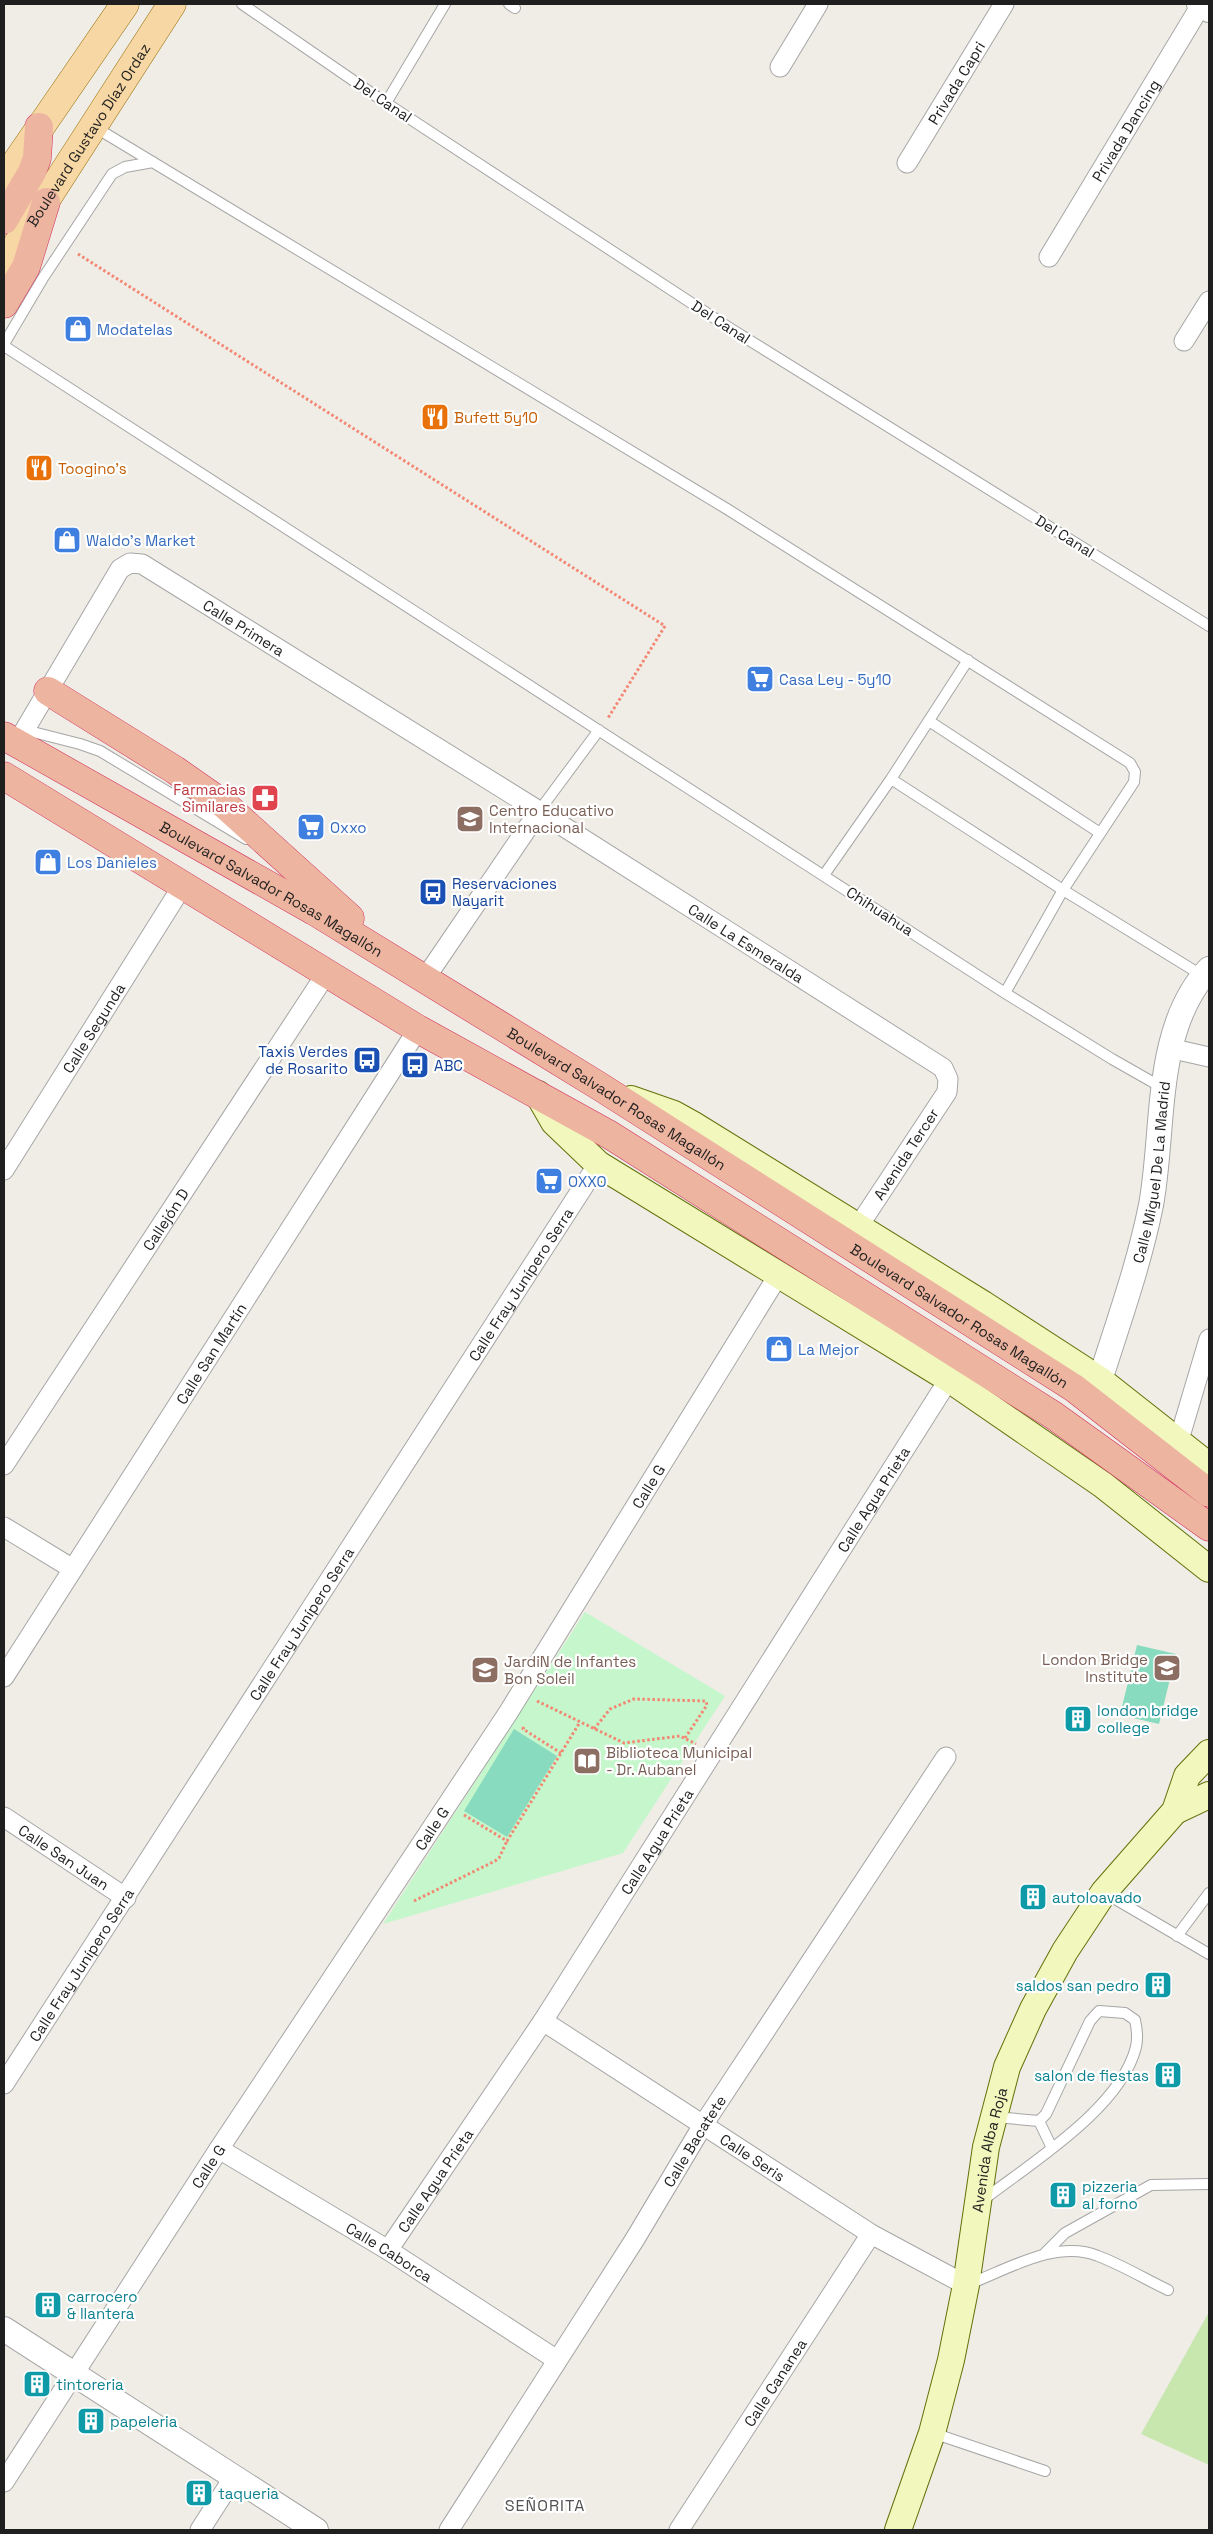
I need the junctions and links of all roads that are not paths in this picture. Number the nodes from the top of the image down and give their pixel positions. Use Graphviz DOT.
graph roads {
  1 [pos="125,4"];
  2 [pos="172,4"];
  3 [pos="242,4"];
  4 [pos="445,4"];
  5 [pos="818,4"];
  6 [pos="1004,4"];
  7 [pos="1203,6"];
  8 [pos="780,67"];
  9 [pos="386,103"];
  10 [pos="93,126"];
  11 [pos="39,127"];
  12 [pos="153,162"];
  13 [pos="907,163"];
  14 [pos="4,180"];
  15 [pos="46,202"];
  16 [pos="4,220"];
  17 [pos="1049,256"];
  18 [pos="4,265"];
  19 [pos="1209,301"];
  20 [pos="4,304"];
  21 [pos="1184,341"];
  22 [pos="4,345"];
  23 [pos="1209,626"];
  24 [pos="968,660"];
  25 [pos="48,692"];
  26 [pos="929,721"];
  27 [pos="599,730"];
  28 [pos="12,734"];
  29 [pos="4,776"];
  30 [pos="891,779"];
  31 [pos="539,810"];
  32 [pos="1100,833"];
  33 [pos="298,871"];
  34 [pos="824,875"];
  35 [pos="183,885"];
  36 [pos="1062,890"];
  37 [pos="413,973"];
  38 [pos="1206,973"];
  39 [pos="326,974"];
  40 [pos="1005,993"];
  41 [pos="418,1029"];
  42 [pos="1169,1048"];
  43 [pos="1209,1057"];
  44 [pos="948,1079"];
  45 [pos="599,1086"];
  46 [pos="1163,1088"];
  47 [pos="538,1094"];
  48 [pos="598,1164"];
  49 [pos="4,1170"];
  50 [pos="858,1227"];
  51 [pos="779,1274"];
  52 [pos="1209,1339"];
  53 [pos="949,1379"];
  54 [pos="1100,1380"];
  55 [pos="1178,1443"];
  56 [pos="4,1465"];
  57 [pos="1209,1466"];
  58 [pos="1209,1493"];
  59 [pos="1209,1526"];
  60 [pos="4,1527"];
  61 [pos="73,1569"];
  62 [pos="1209,1569"];
  63 [pos="4,1677"];
  64 [pos="1209,1753"];
  65 [pos="946,1757"];
  66 [pos="1200,1787"];
  67 [pos="4,1817"];
  68 [pos="1104,1892"];
  69 [pos="1209,1893"];
  70 [pos="126,1898"];
  71 [pos="1177,1936"];
  72 [pos="1209,1954"];
  73 [pos="543,2021"];
  74 [pos="4,2084"];
  75 [pos="994,2117"];
  76 [pos="1039,2121"];
  77 [pos="703,2125"];
  78 [pos="1052,2148"];
  79 [pos="219,2149"];
  80 [pos="1209,2184"];
  81 [pos="976,2205"];
  82 [pos="870,2234"];
  83 [pos="388,2250"];
  84 [pos="1042,2256"];
  85 [pos="966,2285"];
  86 [pos="1168,2290"];
  87 [pos="4,2330"];
  88 [pos="557,2360"];
  89 [pos="74,2374"];
  90 [pos="932,2433"];
  91 [pos="1045,2471"];
  92 [pos="234,2477"];
  93 [pos="4,2482"];
  94 [pos="200,2530"];
  95 [pos="316,2530"];
  96 [pos="449,2530"];
  97 [pos="680,2530"];
  98 [pos="898,2530"];
  1 -- 11 [label="main road"];
  2 -- 10 [label="main road, Boulevard Gustavo Díaz Ordaz"];
  3 -- 9 [label="lane, Del Canal"];
  4 -- 9 [label="lane"];
  5 -- 8 [label="street"];
  6 -- 13 [label="street, Privada Capri"];
  7 -- 17 [label="street, Privada Dancing"];
  9 -- 23 [label="lane, Del Canal"];
  10 -- 12 [label="lane"];
  10 -- 15 [label="main road, Boulevard Gustavo Díaz Ordaz"];
  11 -- 14 [label="main road"];
  11 -- 16 [label="highway"];
  12 -- 22 [label="lane"];
  12 -- 24 [label="lane"];
  15 -- 18 [label="main road, Boulevard Gustavo Díaz Ordaz"];
  15 -- 20 [label="highway"];
  19 -- 21 [label="street"];
  22 -- 27 [label="lane, Chihuahua"];
  24 -- 26 [label="lane"];
  24 -- 32 [label="lane"];
  25 -- 28 [label="street, Calle Primera"];
  25 -- 31 [label="street, Calle Primera"];
  25 -- 33 [label="highway"];
  26 -- 30 [label="lane"];
  26 -- 32 [label="lane"];
  27 -- 31 [label="lane"];
  27 -- 34 [label="lane, Chihuahua"];
  28 -- 33 [label="lane"];
  28 -- 37 [label="highway, Boulevard Salvador Rosas Magallón"];
  29 -- 35 [label="highway"];
  30 -- 34 [label="lane"];
  30 -- 36 [label="lane"];
  31 -- 37 [label="street"];
  31 -- 44 [label="street, Calle La Esmeralda"];
  32 -- 36 [label="lane"];
  33 -- 37 [label="highway"];
  34 -- 40 [label="lane, Chihuahua"];
  35 -- 39 [label="highway"];
  35 -- 49 [label="street, Calle Segunda"];
  36 -- 38 [label="lane"];
  36 -- 40 [label="lane"];
  37 -- 45 [label="highway, Boulevard Salvador Rosas Magallón"];
  38 -- 42 [label="street, Calle Miguel De La Madrid"];
  39 -- 41 [label="highway"];
  39 -- 56 [label="street, Callejón D"];
  40 -- 46 [label="lane, Chihuahua"];
  41 -- 47 [label="highway"];
  41 -- 61 [label="street, Calle San Martín"];
  42 -- 43 [label="street"];
  42 -- 46 [label="street, Calle Miguel De La Madrid"];
  44 -- 50 [label="street, Avenida Tercer"];
  45 -- 50 [label="main road"];
  45 -- 58 [label="highway, Boulevard Salvador Rosas Magallón"];
  46 -- 54 [label="street, Calle Miguel De La Madrid"];
  47 -- 48 [label="main road"];
  47 -- 59 [label="highway"];
  48 -- 51 [label="main road"];
  48 -- 70 [label="street, Calle Fray Junípero Serra"];
  50 -- 54 [label="main road"];
  51 -- 53 [label="main road"];
  51 -- 79 [label="street, Calle G"];
  52 -- 55 [label="street"];
  53 -- 62 [label="main road"];
  53 -- 73 [label="street, Calle Agua Prieta"];
  54 -- 55 [label="main road"];
  55 -- 57 [label="main road"];
  60 -- 61 [label="street"];
  61 -- 63 [label="street, Calle San Martín"];
  64 -- 66 [label="main road, Avenida Alba Roja"];
  65 -- 77 [label="street, Calle Bacatete"];
  66 -- 68 [label="main road, Avenida Alba Roja"];
  67 -- 70 [label="street, Calle San Juan"];
  68 -- 71 [label="lane"];
  68 -- 75 [label="main road, Avenida Alba Roja"];
  69 -- 71 [label="lane"];
  70 -- 74 [label="street, Calle Fray Junípero Serra"];
  71 -- 72 [label="lane"];
  73 -- 77 [label="street, Calle Seris"];
  73 -- 83 [label="street, Calle Agua Prieta"];
  75 -- 76 [label="lane"];
  75 -- 81 [label="main road, Avenida Alba Roja"];
  76 -- 78 [label="lane"];
  76 -- 78 [label="lane"];
  77 -- 82 [label="street, Calle Seris"];
  77 -- 88 [label="street, Calle Bacatete"];
  78 -- 81 [label="lane"];
  79 -- 83 [label="street, Calle Caborca"];
  79 -- 89 [label="street, Calle G"];
  80 -- 84 [label="lane"];
  81 -- 85 [label="main road, Avenida Alba Roja"];
  82 -- 85 [label="street, Calle Seris"];
  82 -- 97 [label="street, Calle Cananea"];
  83 -- 88 [label="street, Calle Caborca"];
  84 -- 85 [label="lane"];
  84 -- 86 [label="lane"];
  85 -- 90 [label="main road, Avenida Alba Roja"];
  87 -- 89 [label="street"];
  88 -- 96 [label="street, Calle Bacatete"];
  89 -- 92 [label="street"];
  89 -- 93 [label="street, Calle G"];
  90 -- 91 [label="lane"];
  90 -- 98 [label="main road, Avenida Alba Roja"];
  92 -- 94 [label="street"];
  92 -- 95 [label="street"];
}
